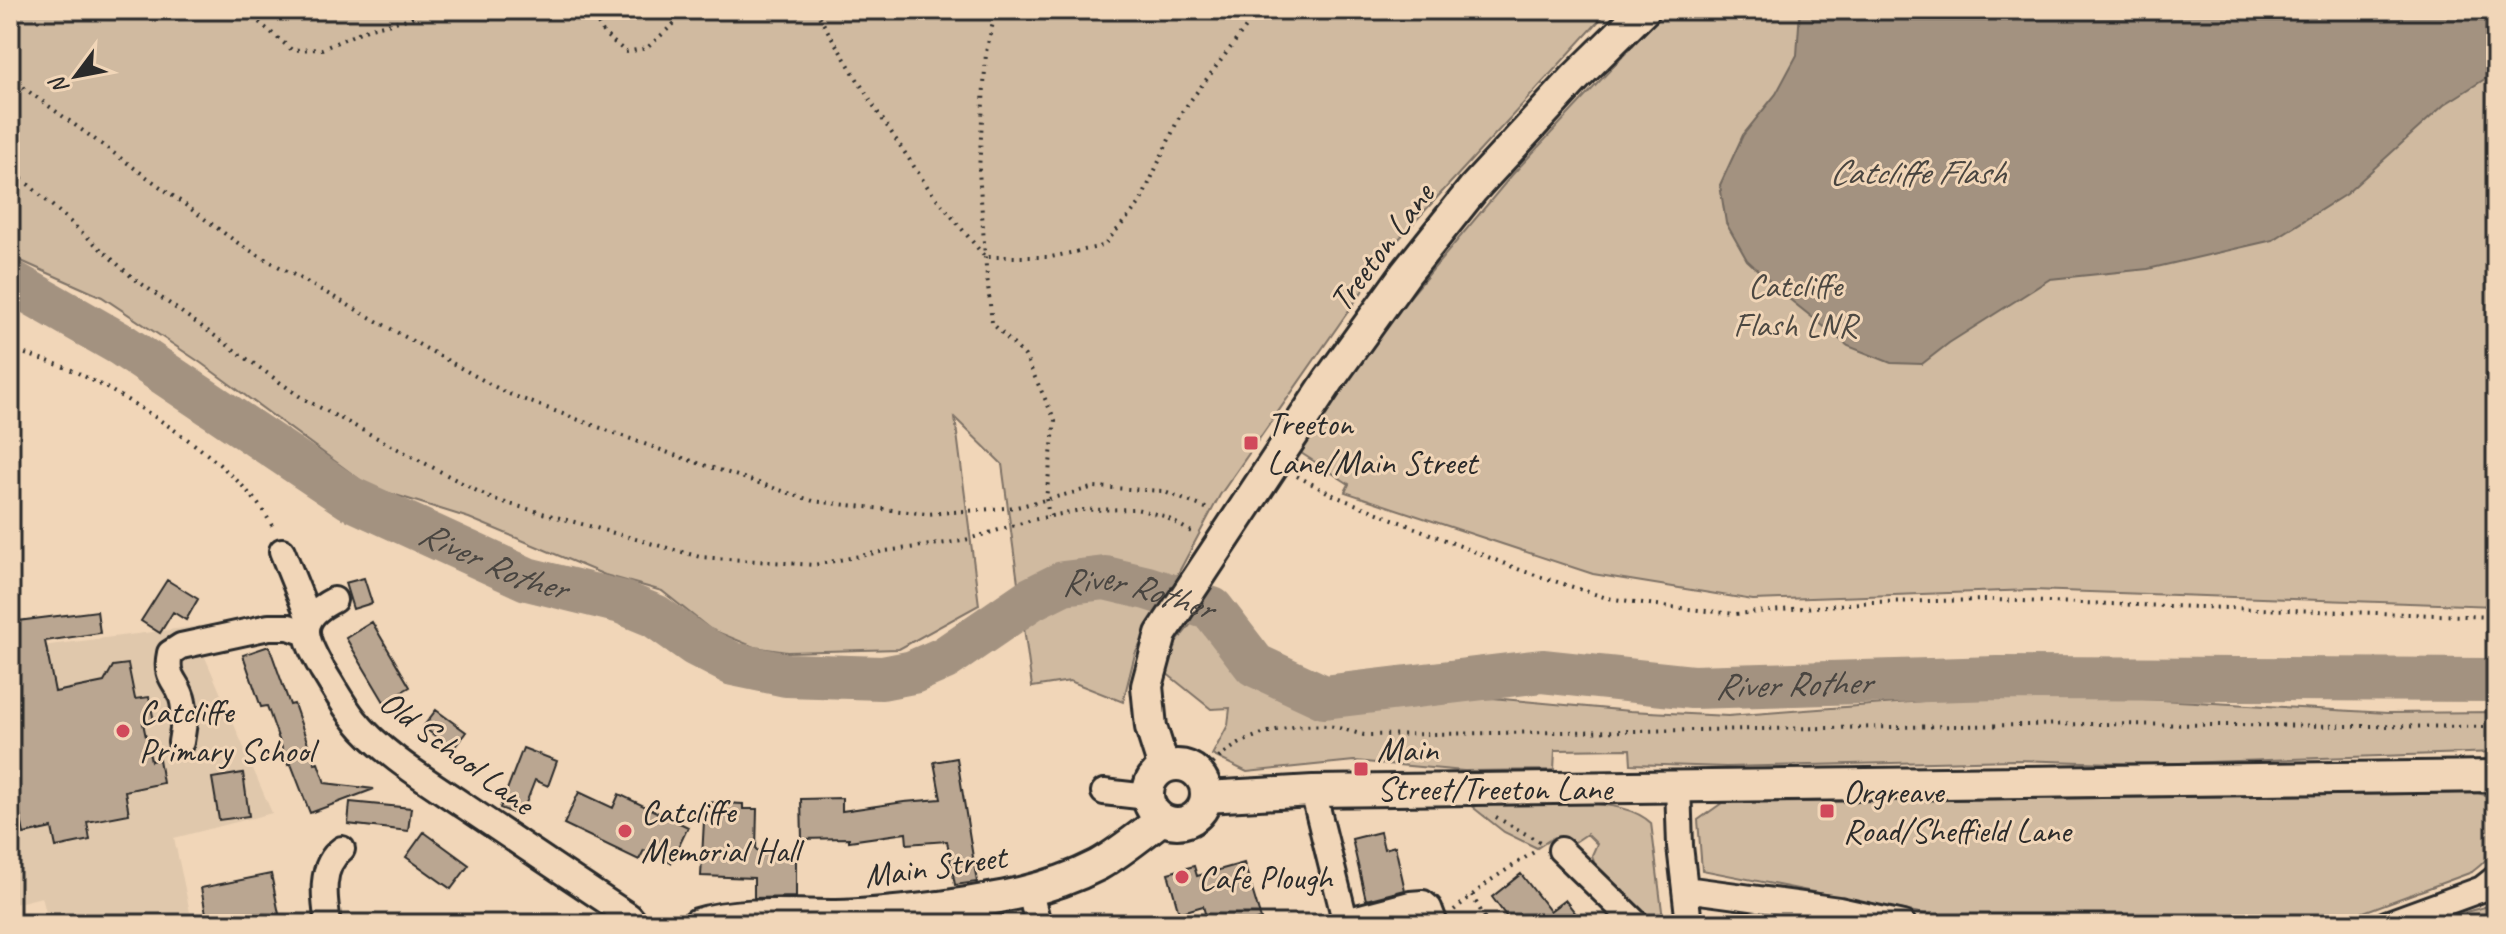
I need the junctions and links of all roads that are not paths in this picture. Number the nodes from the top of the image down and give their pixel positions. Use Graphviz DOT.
graph roads {
  1 [pos="1644,10"];
  2 [pos="282,551"];
  3 [pos="334,600"];
  4 [pos="307,626"];
  5 [pos="181,742"];
  6 [pos="1164,768"];
  7 [pos="2496,776"];
  8 [pos="1678,785"];
  9 [pos="1204,788"];
  10 [pos="1313,791"];
  11 [pos="1104,792"];
  12 [pos="1155,808"];
  13 [pos="342,849"];
  14 [pos="1561,850"];
  15 [pos="2496,878"];
  16 [pos="1685,889"];
  17 [pos="1030,892"];
  18 [pos="876,920"];
  19 [pos="1443,921"];
  20 [pos="1345,923"];
  21 [pos="328,924"];
  22 [pos="636,924"];
  23 [pos="698,924"];
  24 [pos="1038,924"];
  25 [pos="1637,924"];
  26 [pos="1689,924"];
  27 [pos="1903,924"];
  28 [pos="2386,924"];
  1 -- 6 [label="main road, Treeton Lane"];
  2 -- 4 [label="street, Old School Lane"];
  3 -- 4 [label="street"];
  4 -- 5 [label="street"];
  4 -- 22 [label="street, Old School Lane"];
  6 -- 9 [label="main road"];
  6 -- 12 [label="main road"];
  7 -- 8 [label="main road"];
  8 -- 10 [label="main road"];
  8 -- 16 [label="street"];
  9 -- 10 [label="main road"];
  9 -- 12 [label="main road"];
  10 -- 20 [label="street"];
  11 -- 12 [label="street"];
  12 -- 17 [label="main road, Main Street"];
  13 -- 21 [label="street"];
  14 -- 25 [label="street"];
  15 -- 28 [label="street"];
  16 -- 26 [label="street"];
  16 -- 27 [label="street"];
  17 -- 18 [label="main road, Main Street"];
  17 -- 24 [label="street"];
  18 -- 23 [label="main road, Main Street"];
  19 -- 20 [label="street"];
}
